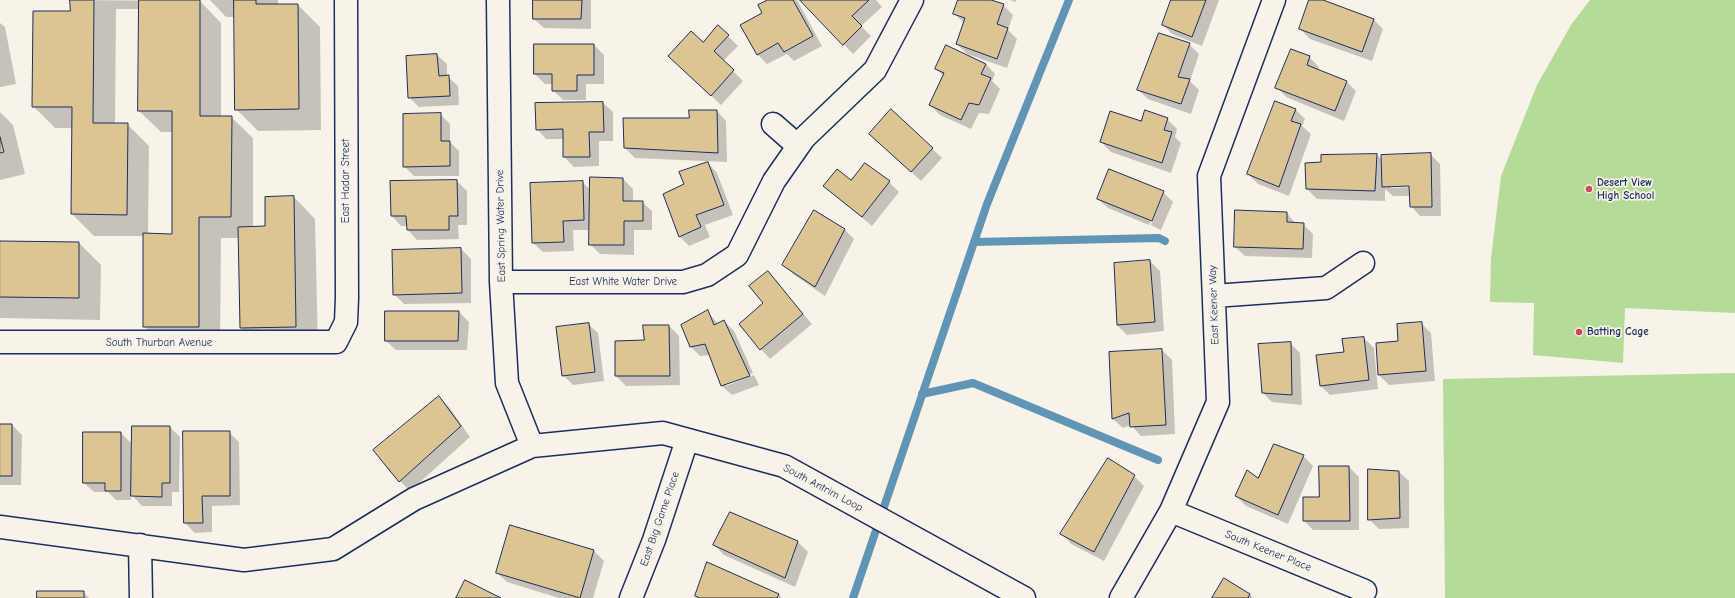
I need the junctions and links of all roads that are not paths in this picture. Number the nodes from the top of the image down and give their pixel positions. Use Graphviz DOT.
graph roads {
  1 [pos="346,0"];
  2 [pos="498,0"];
  3 [pos="912,0"];
  4 [pos="1274,0"];
  5 [pos="773,124"];
  6 [pos="798,146"];
  7 [pos="1363,263"];
  8 [pos="501,282"];
  9 [pos="1214,296"];
  10 [pos="0,342"];
  11 [pos="318,344"];
  12 [pos="687,440"];
  13 [pos="532,446"];
  14 [pos="1171,512"];
  15 [pos="0,527"];
  16 [pos="140,545"];
  17 [pos="1364,591"];
  18 [pos="141,598"];
  19 [pos="631,598"];
  20 [pos="1024,598"];
  21 [pos="1121,598"];
  1 -- 11 [label="street, East Hadar Street"];
  2 -- 8 [label="street, East Spring Water Drive"];
  3 -- 6 [label="street, East White Water Drive"];
  4 -- 9 [label="street, East Keener Way"];
  5 -- 6 [label="street"];
  6 -- 8 [label="street, East White Water Drive"];
  7 -- 9 [label="street"];
  8 -- 13 [label="street, East Spring Water Drive"];
  9 -- 14 [label="street, East Keener Way"];
  10 -- 11 [label="street, South Thurban Avenue"];
  12 -- 13 [label="street, South Antrim Loop"];
  12 -- 19 [label="street, East Big Game Place"];
  12 -- 20 [label="street, South Antrim Loop"];
  13 -- 16 [label="street, South Antrim Loop"];
  14 -- 17 [label="street, South Keener Place"];
  14 -- 21 [label="street, East Keener Way"];
  15 -- 16 [label="street, South Antrim Loop"];
  16 -- 18 [label="street"];
}
